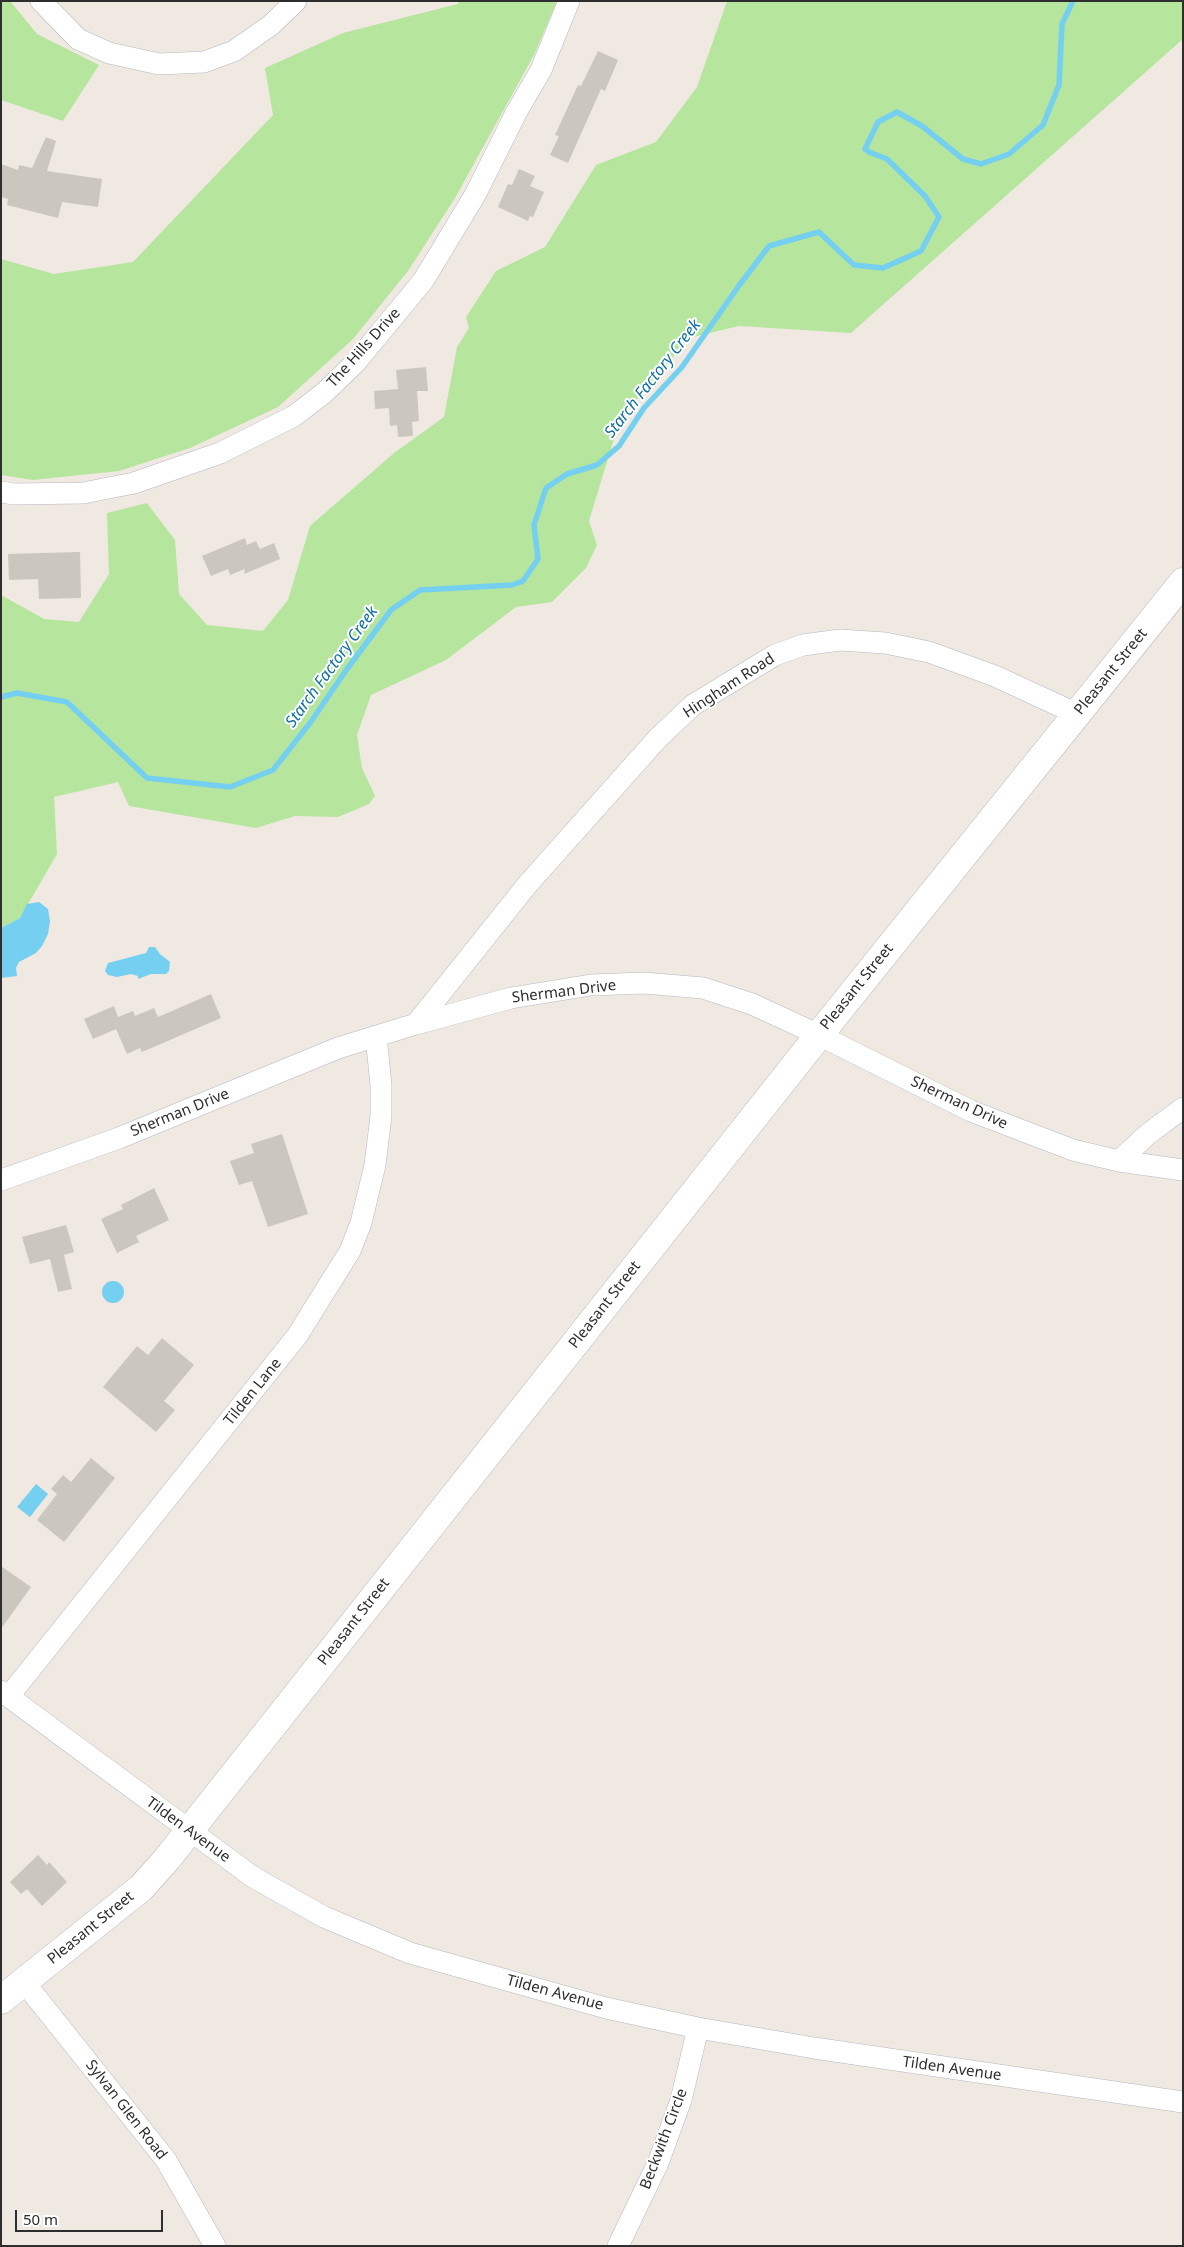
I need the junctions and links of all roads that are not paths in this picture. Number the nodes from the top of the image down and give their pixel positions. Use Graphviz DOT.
graph roads {
  1 [pos="41,1"];
  2 [pos="296,1"];
  3 [pos="569,1"];
  4 [pos="1,492"];
  5 [pos="1183,582"];
  6 [pos="1077,714"];
  7 [pos="416,1024"];
  8 [pos="819,1035"];
  9 [pos="376,1036"];
  10 [pos="1183,1108"];
  11 [pos="1119,1161"];
  12 [pos="1183,1170"];
  13 [pos="1,1180"];
  14 [pos="5,1693"];
  15 [pos="188,1831"];
  16 [pos="24,1982"];
  17 [pos="1,2000"];
  18 [pos="698,2028"];
  19 [pos="1183,2102"];
  20 [pos="215,2246"];
  21 [pos="618,2246"];
  1 -- 2 [label="street"];
  3 -- 4 [label="street, The Hills Drive"];
  5 -- 6 [label="street, Pleasant Street"];
  6 -- 7 [label="street, Hingham Road"];
  6 -- 8 [label="street, Pleasant Street"];
  7 -- 8 [label="street, Sherman Drive"];
  7 -- 9 [label="street, Sherman Drive"];
  8 -- 11 [label="street, Sherman Drive"];
  8 -- 15 [label="street, Pleasant Street"];
  9 -- 13 [label="street, Sherman Drive"];
  9 -- 14 [label="street, Tilden Lane"];
  10 -- 11 [label="street"];
  11 -- 12 [label="street, Sherman Drive"];
  14 -- 15 [label="street, Tilden Avenue"];
  15 -- 16 [label="street, Pleasant Street"];
  15 -- 18 [label="street, Tilden Avenue"];
  16 -- 17 [label="street, Pleasant Street"];
  16 -- 20 [label="street, Sylvan Glen Road"];
  18 -- 19 [label="street, Tilden Avenue"];
  18 -- 21 [label="street, Beckwith Circle"];
}
